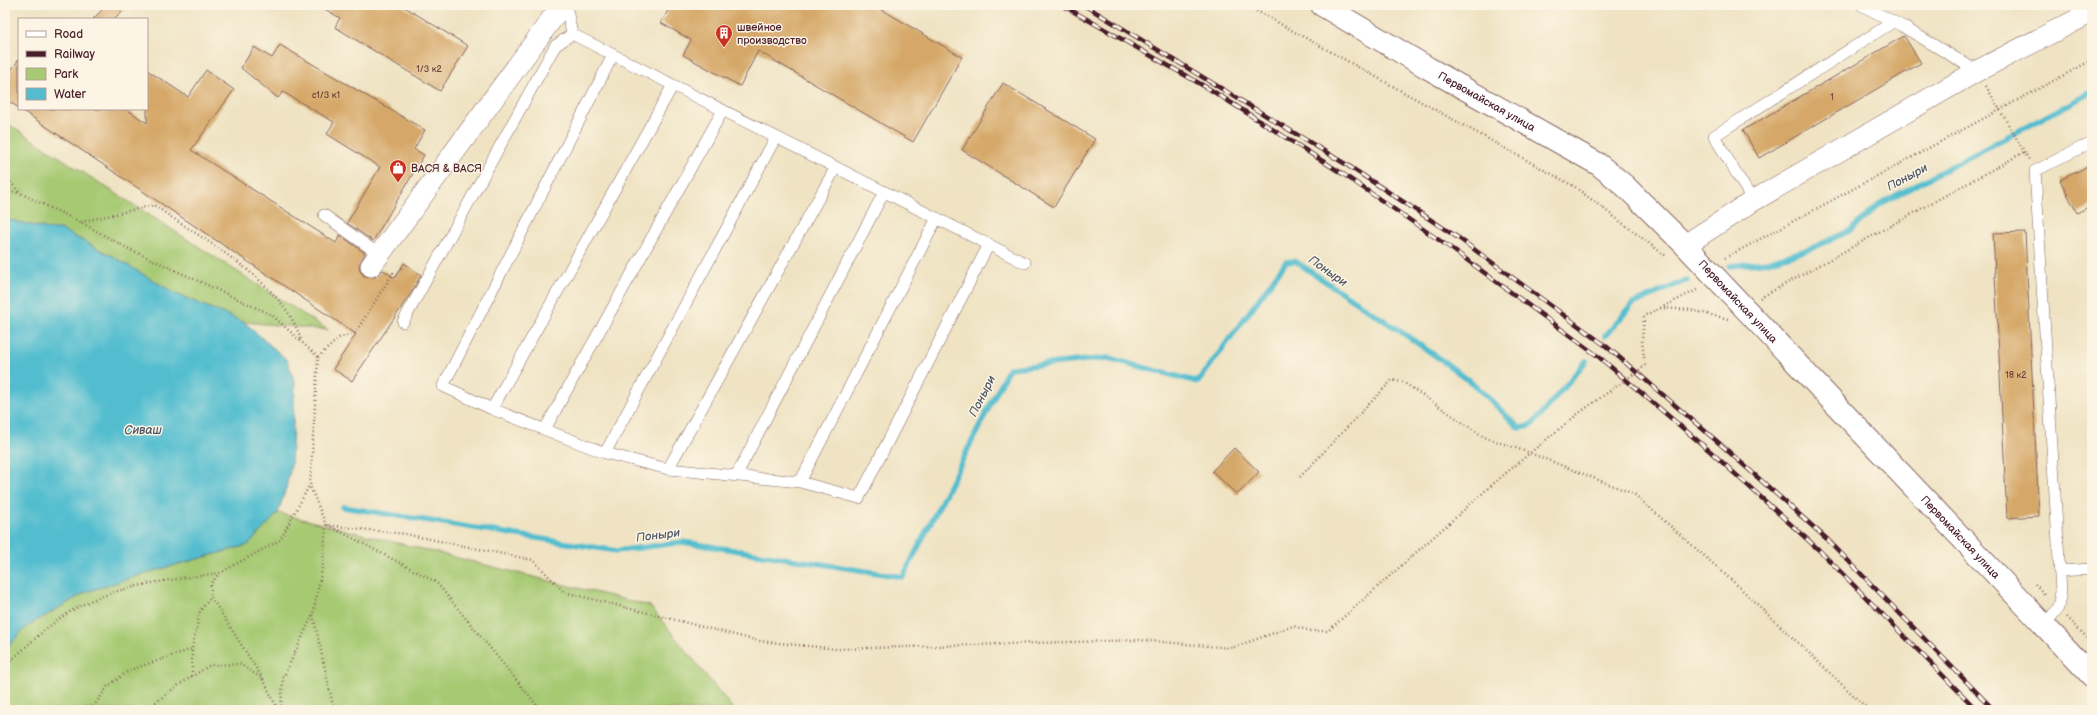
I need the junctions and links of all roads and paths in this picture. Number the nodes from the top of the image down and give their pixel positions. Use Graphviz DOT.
graph roads {
  1 [pos="562,5"];
  2 [pos="566,5"];
  3 [pos="1246,5"];
  4 [pos="1322,5"];
  5 [pos="1861,5"];
  6 [pos="2092,12"];
  7 [pos="1893,22"];
  8 [pos="572,34"];
  9 [pos="613,55"];
  10 [pos="2092,60"];
  11 [pos="1977,70"];
  12 [pos="673,85"];
  13 [pos="722,110"];
  14 [pos="2000,110"];
  15 [pos="776,137"];
  16 [pos="2092,142"];
  17 [pos="2022,147"];
  18 [pos="2024,152"];
  19 [pos="836,167"];
  20 [pos="5,176"];
  21 [pos="5,190"];
  22 [pos="884,192"];
  23 [pos="20,193"];
  24 [pos="1753,201"];
  25 [pos="324,215"];
  26 [pos="937,218"];
  27 [pos="80,222"];
  28 [pos="989,244"];
  29 [pos="1677,252"];
  30 [pos="375,260"];
  31 [pos="1719,261"];
  32 [pos="1025,263"];
  33 [pos="1696,283"];
  34 [pos="1759,298"];
  35 [pos="1658,308"];
  36 [pos="1728,315"];
  37 [pos="402,322"];
  38 [pos="301,341"];
  39 [pos="318,357"];
  40 [pos="492,409"];
  41 [pos="545,429"];
  42 [pos="605,452"];
  43 [pos="1530,453"];
  44 [pos="668,469"];
  45 [pos="736,476"];
  46 [pos="1300,477"];
  47 [pos="800,482"];
  48 [pos="310,486"];
  49 [pos="326,524"];
  50 [pos="2092,569"];
  51 [pos="2059,571"];
  52 [pos="220,573"];
  53 [pos="211,597"];
  54 [pos="313,614"];
  55 [pos="2044,626"];
  56 [pos="192,649"];
  57 [pos="5,666"];
  58 [pos="192,676"];
  59 [pos="2092,676"];
  60 [pos="263,679"];
  61 [pos="90,710"];
  62 [pos="146,710"];
  63 [pos="278,710"];
  64 [pos="281,710"];
  65 [pos="334,710"];
  66 [pos="541,710"];
  67 [pos="1869,710"];
  1 -- 30 [label="street"];
  2 -- 8 [label="lane"];
  3 -- 29 [label="path"];
  4 -- 29 [label="street, Первомайская улица"];
  5 -- 7 [label="lane"];
  6 -- 11 [label="street"];
  7 -- 11 [label="lane"];
  7 -- 24 [label="lane"];
  8 -- 9 [label="lane"];
  8 -- 37 [label="lane"];
  9 -- 12 [label="lane"];
  9 -- 40 [label="lane"];
  10 -- 14 [label="path"];
  11 -- 14 [label="path"];
  11 -- 24 [label="street"];
  12 -- 13 [label="lane"];
  12 -- 40 [label="lane"];
  13 -- 15 [label="lane"];
  13 -- 41 [label="lane"];
  14 -- 17 [label="path"];
  14 -- 31 [label="path"];
  15 -- 19 [label="lane"];
  15 -- 42 [label="lane"];
  16 -- 51 [label="lane"];
  18 -- 34 [label="path"];
  19 -- 22 [label="lane"];
  19 -- 44 [label="lane"];
  20 -- 23 [label="path"];
  21 -- 23 [label="path"];
  22 -- 26 [label="lane"];
  22 -- 45 [label="lane"];
  23 -- 27 [label="path"];
  24 -- 29 [label="street"];
  25 -- 30 [label="lane"];
  26 -- 28 [label="lane"];
  26 -- 47 [label="lane"];
  27 -- 38 [label="path"];
  27 -- 38 [label="path"];
  28 -- 32 [label="lane"];
  28 -- 47 [label="lane"];
  29 -- 55 [label="street, Первомайская улица"];
  30 -- 39 [label="path"];
  33 -- 35 [label="path"];
  35 -- 36 [label="path"];
  35 -- 43 [label="path"];
  38 -- 39 [label="path"];
  39 -- 48 [label="path"];
  40 -- 41 [label="lane"];
  41 -- 42 [label="lane"];
  42 -- 44 [label="lane"];
  43 -- 46 [label="path"];
  43 -- 49 [label="path"];
  43 -- 67 [label="path"];
  44 -- 45 [label="lane"];
  45 -- 47 [label="lane"];
  48 -- 49 [label="path"];
  48 -- 52 [label="path"];
  49 -- 54 [label="path"];
  49 -- 66 [label="path"];
  50 -- 51 [label="lane"];
  51 -- 55 [label="lane"];
  52 -- 53 [label="path"];
  52 -- 57 [label="path"];
  53 -- 56 [label="path"];
  53 -- 60 [label="path"];
  54 -- 64 [label="path"];
  54 -- 65 [label="path"];
  55 -- 59 [label="street, Первомайская улица"];
  56 -- 58 [label="path"];
  56 -- 61 [label="path"];
  58 -- 60 [label="path"];
  58 -- 62 [label="path"];
  60 -- 63 [label="path"];
}
